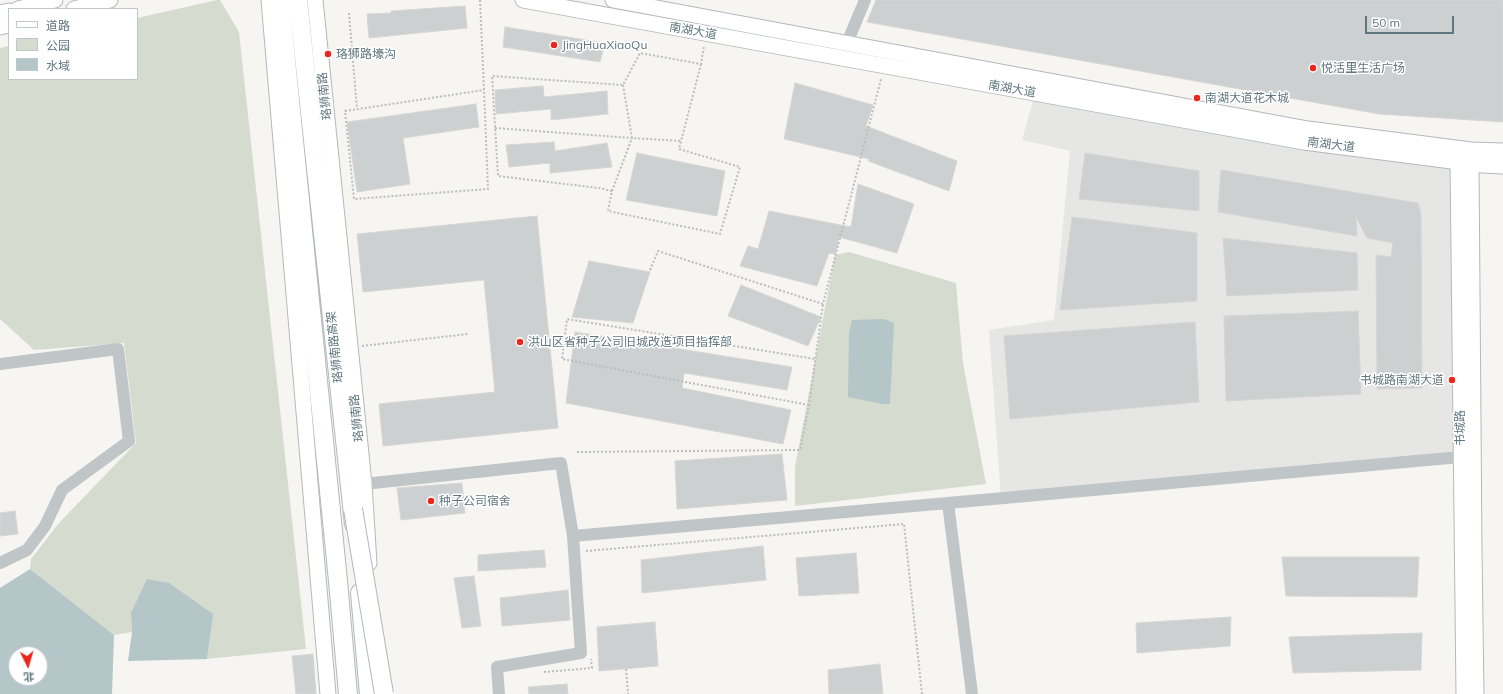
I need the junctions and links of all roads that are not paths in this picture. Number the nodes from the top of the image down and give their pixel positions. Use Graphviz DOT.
graph roads {
  1 [pos="55,0"];
  2 [pos="110,0"];
  3 [pos="266,0"];
  4 [pos="298,0"];
  5 [pos="315,0"];
  6 [pos="523,0"];
  7 [pos="613,0"];
  8 [pos="865,0"];
  9 [pos="274,5"];
  10 [pos="22,8"];
  11 [pos="78,8"];
  12 [pos="847,43"];
  13 [pos="1503,151"];
  14 [pos="1465,162"];
  15 [pos="1503,166"];
  16 [pos="0,364"];
  17 [pos="1461,457"];
  18 [pos="364,484"];
  19 [pos="948,503"];
  20 [pos="352,509"];
  21 [pos="573,536"];
  22 [pos="0,563"];
  23 [pos="328,694"];
  24 [pos="348,694"];
  25 [pos="369,694"];
  26 [pos="381,694"];
  27 [pos="384,694"];
  28 [pos="498,694"];
  29 [pos="972,694"];
  30 [pos="1464,694"];
  31 [pos="1476,694"];
  1 -- 10 [label="main road"];
  2 -- 11 [label="main road"];
  3 -- 9 [label="main road"];
  4 -- 20 [label="highway, 珞狮南路高架"];
  5 -- 18 [label="main road, 珞狮南路"];
  6 -- 14 [label="main road, 南湖大道"];
  7 -- 12 [label="main road, 南湖大道"];
  8 -- 12 [label="street"];
  9 -- 23 [label="main road"];
  9 -- 24 [label="highway, 珞狮南路高架"];
  12 -- 13 [label="main road, 南湖大道"];
  14 -- 15 [label="main road, 南湖大道"];
  14 -- 17 [label="main road, 书城路"];
  14 -- 31 [label="main road, 书城路"];
  16 -- 22 [label="street"];
  17 -- 19 [label="street"];
  17 -- 30 [label="main road, 书城路"];
  18 -- 21 [label="street"];
  18 -- 26 [label="main road, 珞狮南路"];
  19 -- 21 [label="street"];
  19 -- 29 [label="street"];
  20 -- 25 [label="highway, 珞狮南路高架, bridge"];
  20 -- 27 [label="highway, bridge"];
  21 -- 28 [label="street"];
}
